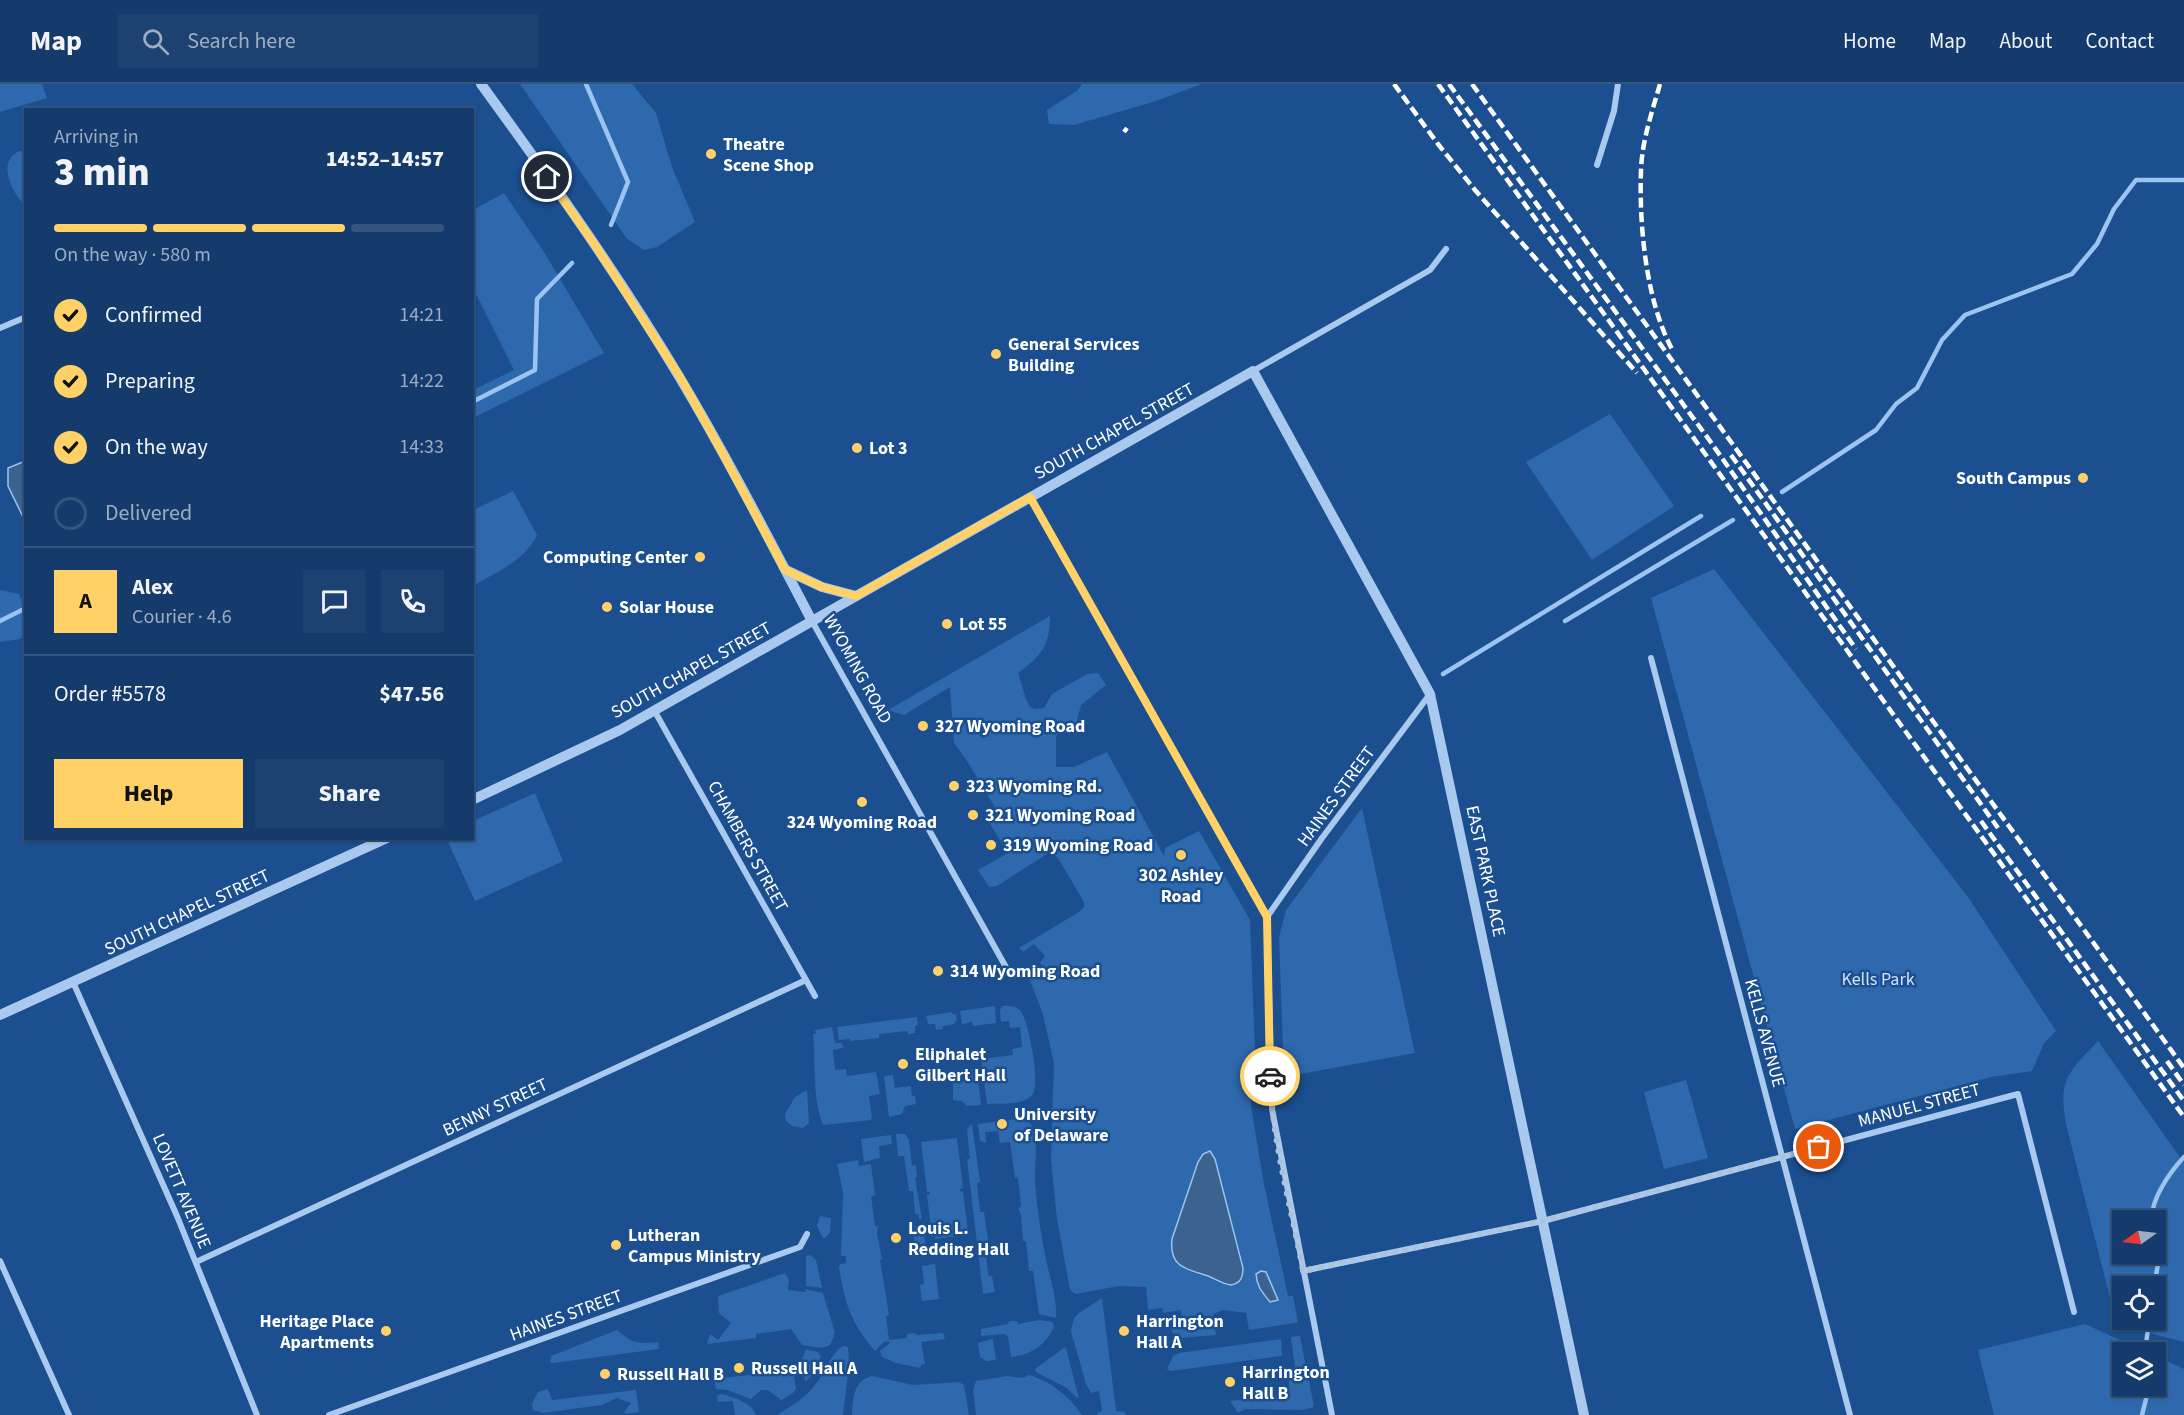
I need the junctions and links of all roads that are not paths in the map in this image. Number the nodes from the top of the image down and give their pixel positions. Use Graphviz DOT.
graph roads {
  1 [pos="482,84"];
  2 [pos="1618,84"];
  3 [pos="1597,165"];
  4 [pos="1446,249"];
  5 [pos="24,318"];
  6 [pos="0,328"];
  7 [pos="1253,371"];
  8 [pos="1030,497"];
  9 [pos="785,570"];
  10 [pos="856,596"];
  11 [pos="812,621"];
  12 [pos="1651,658"];
  13 [pos="1430,694"];
  14 [pos="654,710"];
  15 [pos="474,799"];
  16 [pos="383,840"];
  17 [pos="1267,917"];
  18 [pos="1007,969"];
  19 [pos="806,980"];
  20 [pos="73,982"];
  21 [pos="815,996"];
  22 [pos="0,1016"];
  23 [pos="1782,1157"];
  24 [pos="1543,1221"];
  25 [pos="807,1234"];
  26 [pos="0,1260"];
  27 [pos="196,1262"];
  28 [pos="1303,1271"];
  29 [pos="2074,1312"];
  30 [pos="69,1415"];
  31 [pos="257,1415"];
  32 [pos="329,1415"];
  33 [pos="1332,1415"];
  34 [pos="1584,1415"];
  35 [pos="1850,1415"];
  1 -- 9 [label="street, WYOMING ROAD"];
  2 -- 3 [label="street"];
  4 -- 7 [label="street, SOUTH CHAPEL STREET"];
  5 -- 6 [label="street"];
  7 -- 8 [label="street, SOUTH CHAPEL STREET"];
  7 -- 13 [label="street, EAST PARK PLACE"];
  8 -- 10 [label="street, SOUTH CHAPEL STREET"];
  8 -- 17 [label="street"];
  9 -- 10 [label="street"];
  9 -- 11 [label="street, WYOMING ROAD"];
  10 -- 11 [label="street, SOUTH CHAPEL STREET"];
  11 -- 14 [label="street, SOUTH CHAPEL STREET"];
  11 -- 18 [label="street, WYOMING ROAD"];
  12 -- 23 [label="street, KELLS AVENUE"];
  13 -- 17 [label="street, HAINES STREET"];
  13 -- 24 [label="street, EAST PARK PLACE"];
  14 -- 15 [label="street, SOUTH CHAPEL STREET"];
  14 -- 19 [label="street, CHAMBERS STREET"];
  16 -- 20 [label="street, SOUTH CHAPEL STREET"];
  17 -- 28 [label="street"];
  19 -- 21 [label="street, CHAMBERS STREET"];
  19 -- 27 [label="street, BENNY STREET"];
  20 -- 22 [label="street, SOUTH CHAPEL STREET"];
  20 -- 27 [label="street, LOVETT AVENUE"];
  23 -- 24 [label="street, MANUEL STREET"];
  23 -- 29 [label="street, MANUEL STREET"];
  23 -- 35 [label="street, KELLS AVENUE"];
  24 -- 28 [label="street, MANUEL STREET"];
  24 -- 34 [label="street, EAST PARK PLACE"];
  25 -- 32 [label="street, HAINES STREET"];
  26 -- 30 [label="street"];
  27 -- 31 [label="street, LOVETT AVENUE"];
  28 -- 33 [label="street"];
}
